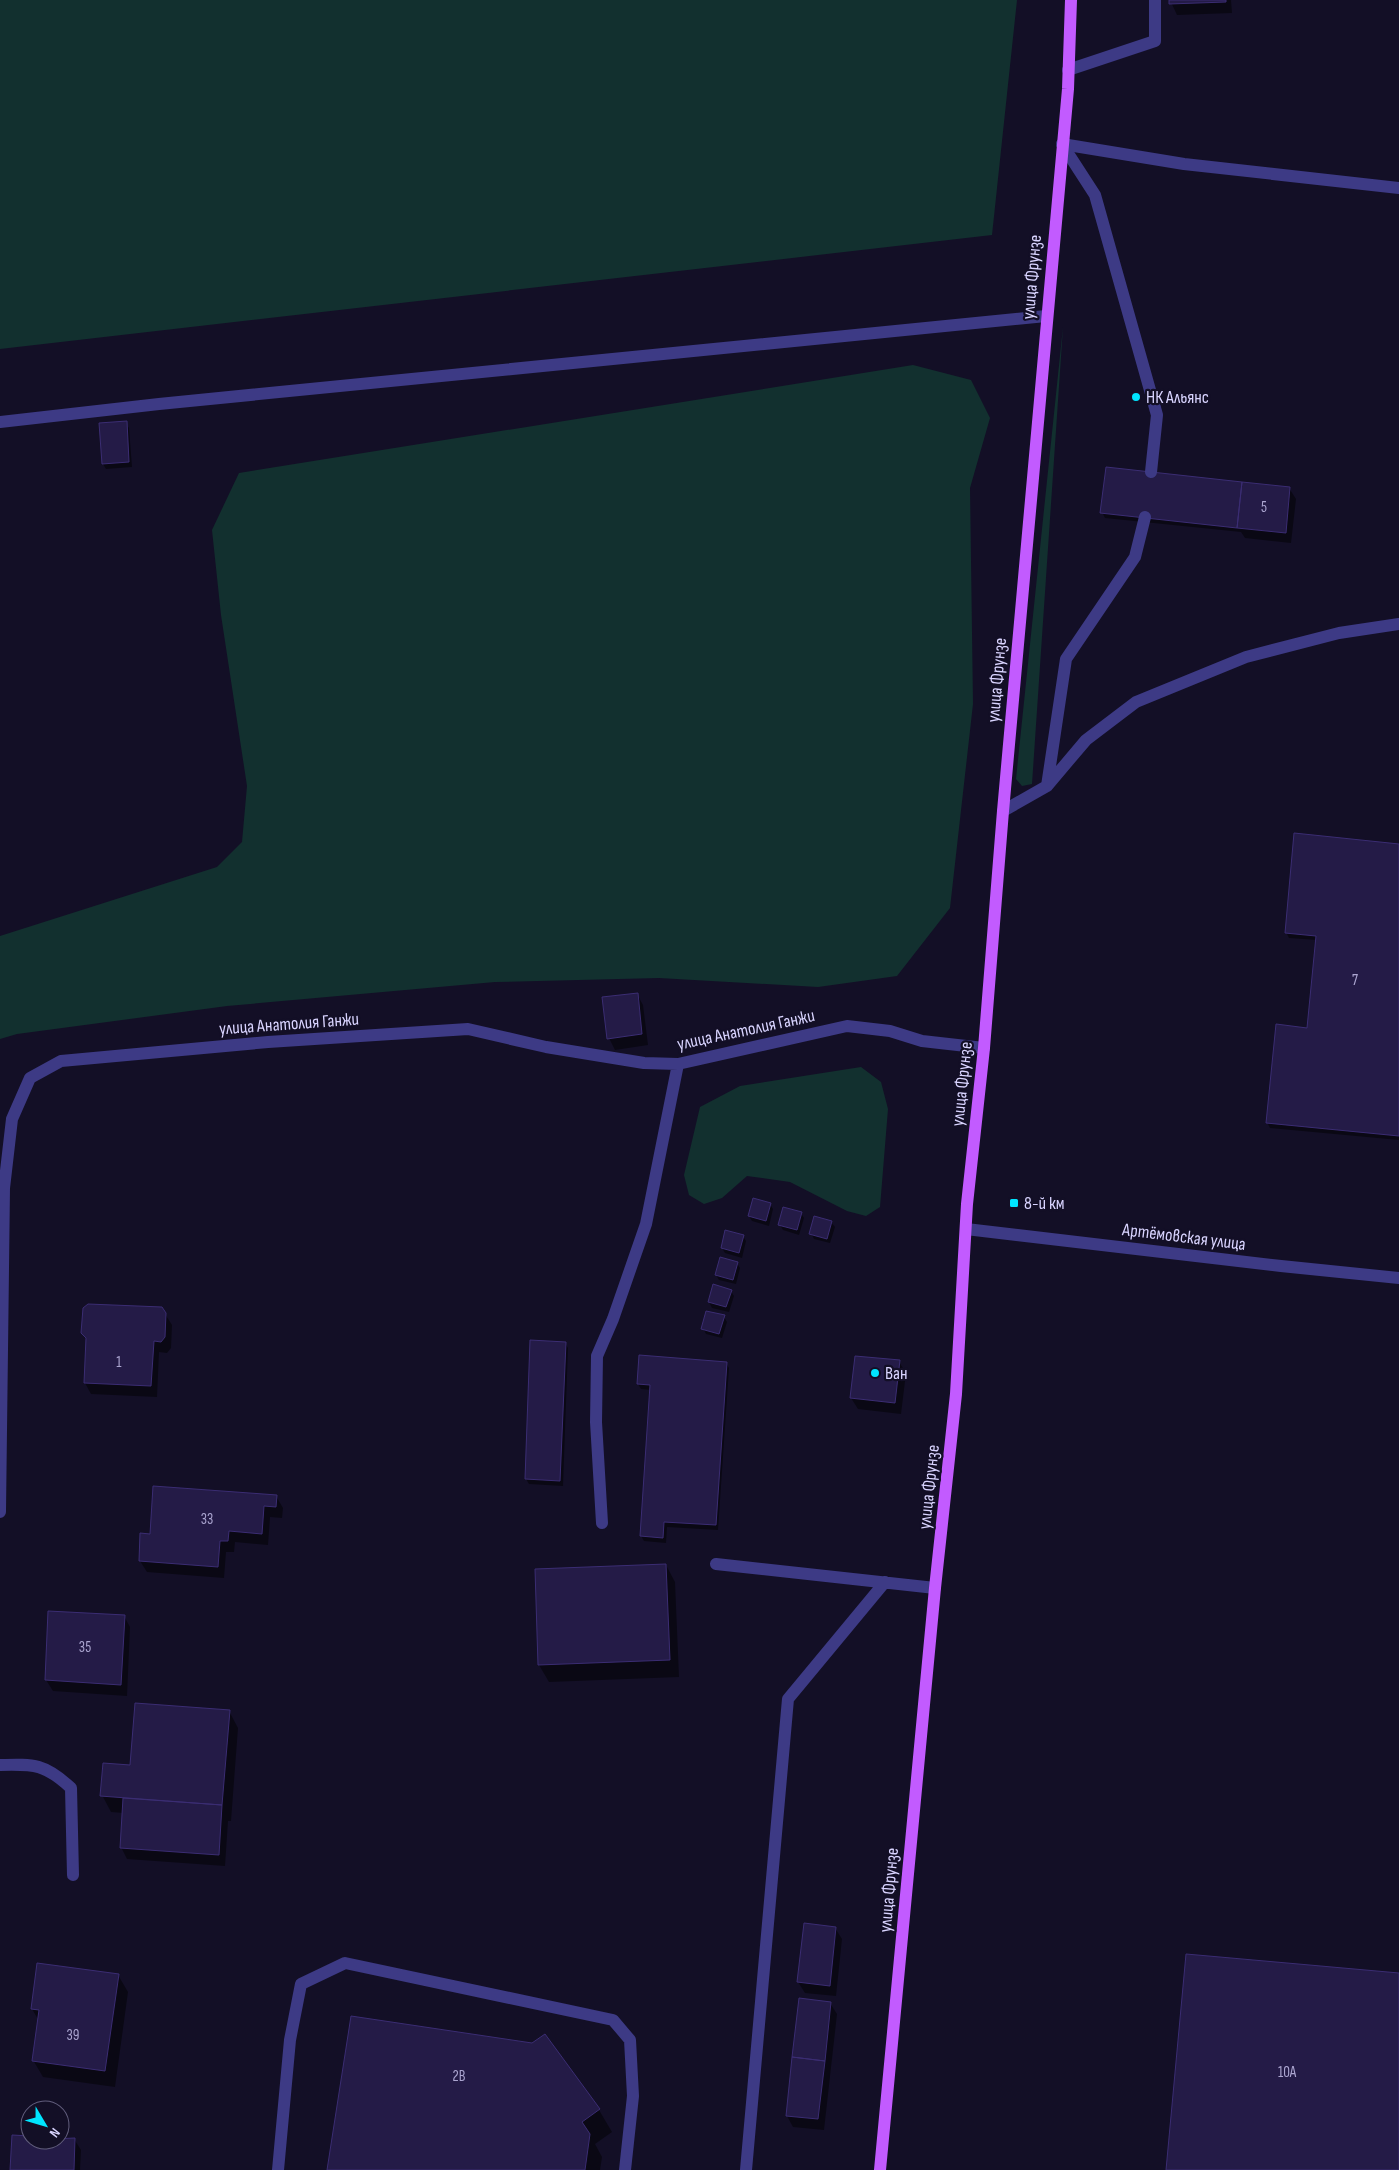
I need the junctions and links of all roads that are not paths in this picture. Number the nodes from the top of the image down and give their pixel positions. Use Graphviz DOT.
graph roads {
  1 [pos="1070,0"];
  2 [pos="1155,0"];
  3 [pos="1068,70"];
  4 [pos="1062,144"];
  5 [pos="1399,188"];
  6 [pos="1046,316"];
  7 [pos="0,422"];
  8 [pos="1151,472"];
  9 [pos="1145,517"];
  10 [pos="1399,624"];
  11 [pos="1048,786"];
  12 [pos="1003,812"];
  13 [pos="984,1048"];
  14 [pos="678,1064"];
  15 [pos="966,1229"];
  16 [pos="1399,1278"];
  17 [pos="0,1512"];
  18 [pos="602,1523"];
  19 [pos="716,1564"];
  20 [pos="885,1582"];
  21 [pos="935,1588"];
  22 [pos="0,1765"];
  23 [pos="73,1875"];
  24 [pos="278,2170"];
  25 [pos="626,2170"];
  26 [pos="746,2170"];
  27 [pos="880,2170"];
  1 -- 3 [label="main road, улица Фрунзе"];
  2 -- 3 [label="street"];
  3 -- 4 [label="main road, улица Фрунзе"];
  4 -- 5 [label="street"];
  4 -- 6 [label="main road, улица Фрунзе"];
  4 -- 8 [label="street"];
  6 -- 7 [label="street"];
  6 -- 12 [label="main road, улица Фрунзе"];
  9 -- 11 [label="street"];
  10 -- 11 [label="street"];
  11 -- 12 [label="street"];
  12 -- 13 [label="main road, улица Фрунзе"];
  13 -- 14 [label="street, улица Анатолия Ганжи"];
  13 -- 15 [label="main road, улица Фрунзе"];
  14 -- 17 [label="street, улица Анатолия Ганжи"];
  14 -- 18 [label="street"];
  15 -- 16 [label="street, Артёмовская улица"];
  15 -- 21 [label="main road, улица Фрунзе"];
  19 -- 20 [label="street"];
  20 -- 21 [label="street"];
  20 -- 26 [label="street"];
  21 -- 27 [label="main road, улица Фрунзе"];
  22 -- 23 [label="street"];
  24 -- 25 [label="street"];
}
